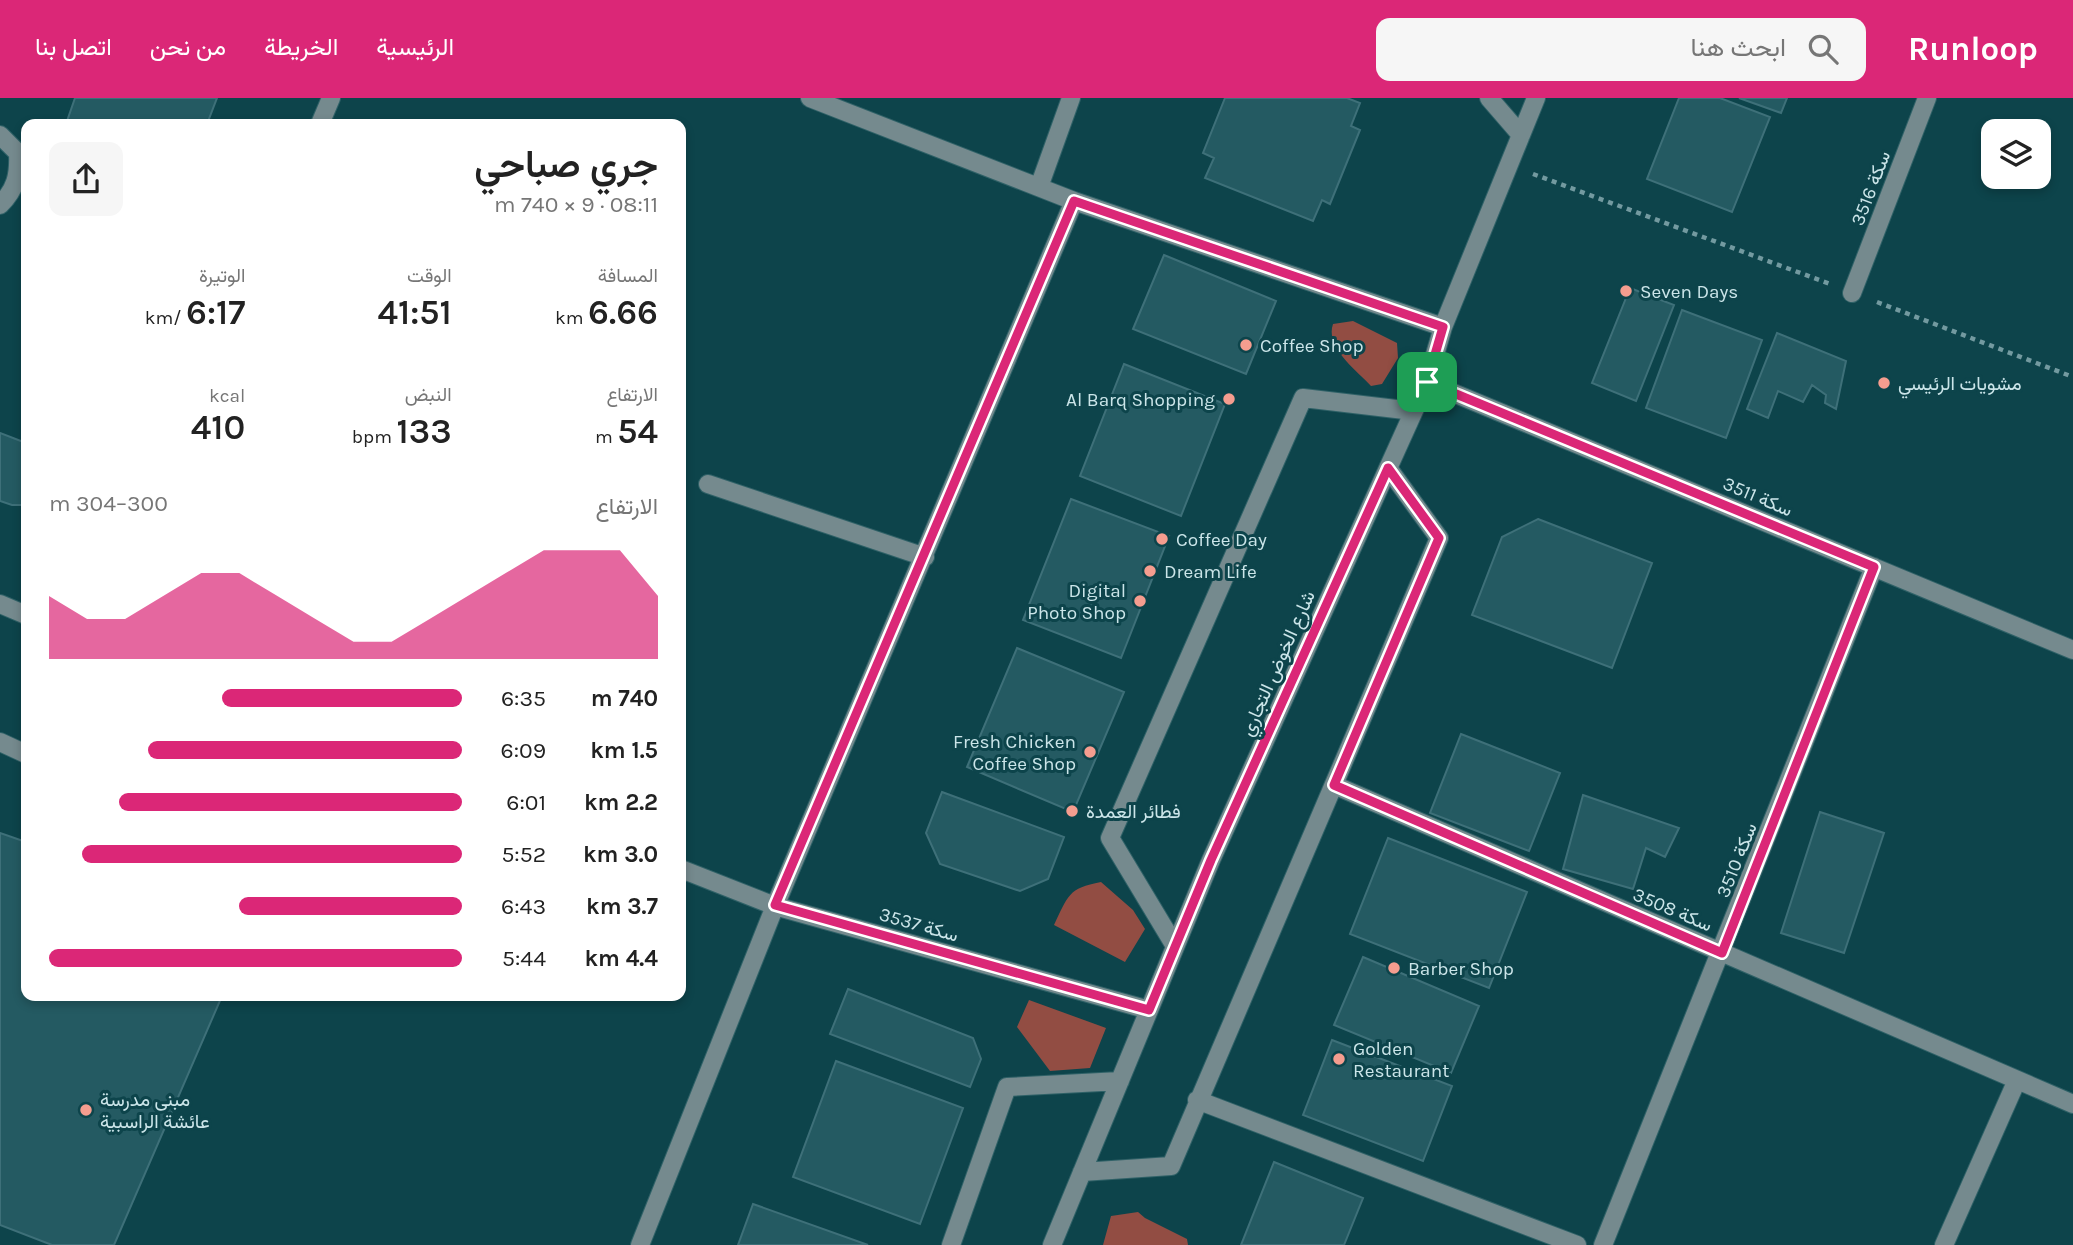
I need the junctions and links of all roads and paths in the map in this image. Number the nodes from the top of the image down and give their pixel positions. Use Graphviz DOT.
graph roads {
  1 [pos="331,98"];
  2 [pos="810,98"];
  3 [pos="1071,98"];
  4 [pos="1489,98"];
  5 [pos="1536,98"];
  6 [pos="1927,98"];
  7 [pos="322,119"];
  8 [pos="0,135"];
  9 [pos="1521,135"];
  10 [pos="1509,165"];
  11 [pos="1039,187"];
  12 [pos="1074,201"];
  13 [pos="0,205"];
  14 [pos="1852,293"];
  15 [pos="1443,327"];
  16 [pos="2073,377"];
  17 [pos="1427,382"];
  18 [pos="1413,411"];
  19 [pos="1388,468"];
  20 [pos="708,484"];
  21 [pos="925,557"];
  22 [pos="1874,567"];
  23 [pos="0,604"];
  24 [pos="21,612"];
  25 [pos="2073,650"];
  26 [pos="0,742"];
  27 [pos="21,752"];
  28 [pos="1334,785"];
  29 [pos="686,871"];
  30 [pos="775,905"];
  31 [pos="1175,946"];
  32 [pos="1722,953"];
  33 [pos="1149,1010"];
  34 [pos="2017,1080"];
  35 [pos="1120,1081"];
  36 [pos="1197,1100"];
  37 [pos="2073,1104"];
  38 [pos="1082,1172"];
  39 [pos="640,1245"];
  40 [pos="951,1245"];
  41 [pos="1052,1245"];
  42 [pos="1577,1245"];
  43 [pos="1603,1245"];
  44 [pos="1944,1245"];
  1 -- 7 [label="street"];
  2 -- 11 [label="street"];
  3 -- 11 [label="street"];
  4 -- 9 [label="street"];
  5 -- 9 [label="street, شارع الخوض التجاري"];
  6 -- 14 [label="street, سكة 3516"];
  8 -- 13 [label="street"];
  9 -- 10 [label="street, شارع الخوض التجاري"];
  10 -- 14 [label="path"];
  10 -- 15 [label="street, شارع الخوض التجاري"];
  11 -- 12 [label="street"];
  12 -- 15 [label="street"];
  12 -- 21 [label="street"];
  14 -- 16 [label="path"];
  15 -- 17 [label="street, شارع الخوض التجاري"];
  17 -- 18 [label="street, شارع الخوض التجاري"];
  17 -- 22 [label="street, سكة 3511"];
  18 -- 19 [label="street, شارع الخوض التجاري"];
  18 -- 31 [label="street"];
  19 -- 28 [label="street"];
  19 -- 31 [label="street, شارع الخوض التجاري"];
  20 -- 21 [label="street"];
  21 -- 30 [label="street"];
  22 -- 25 [label="street, سكة 3511"];
  22 -- 32 [label="street, سكة 3510"];
  23 -- 24 [label="street"];
  26 -- 27 [label="street"];
  28 -- 32 [label="street, سكة 3508"];
  28 -- 36 [label="street"];
  29 -- 30 [label="street, سكة 3537"];
  30 -- 33 [label="street, سكة 3537"];
  30 -- 39 [label="street"];
  31 -- 33 [label="street, شارع الخوض التجاري"];
  32 -- 34 [label="street, سكة 3508"];
  32 -- 43 [label="street, سكة 3510"];
  33 -- 35 [label="street, شارع الخوض التجاري"];
  34 -- 37 [label="street, سكة 3508"];
  34 -- 44 [label="street"];
  35 -- 38 [label="street, شارع الخوض التجاري"];
  35 -- 40 [label="street"];
  36 -- 38 [label="street"];
  36 -- 42 [label="street"];
  38 -- 41 [label="street, شارع الخوض التجاري"];
}
